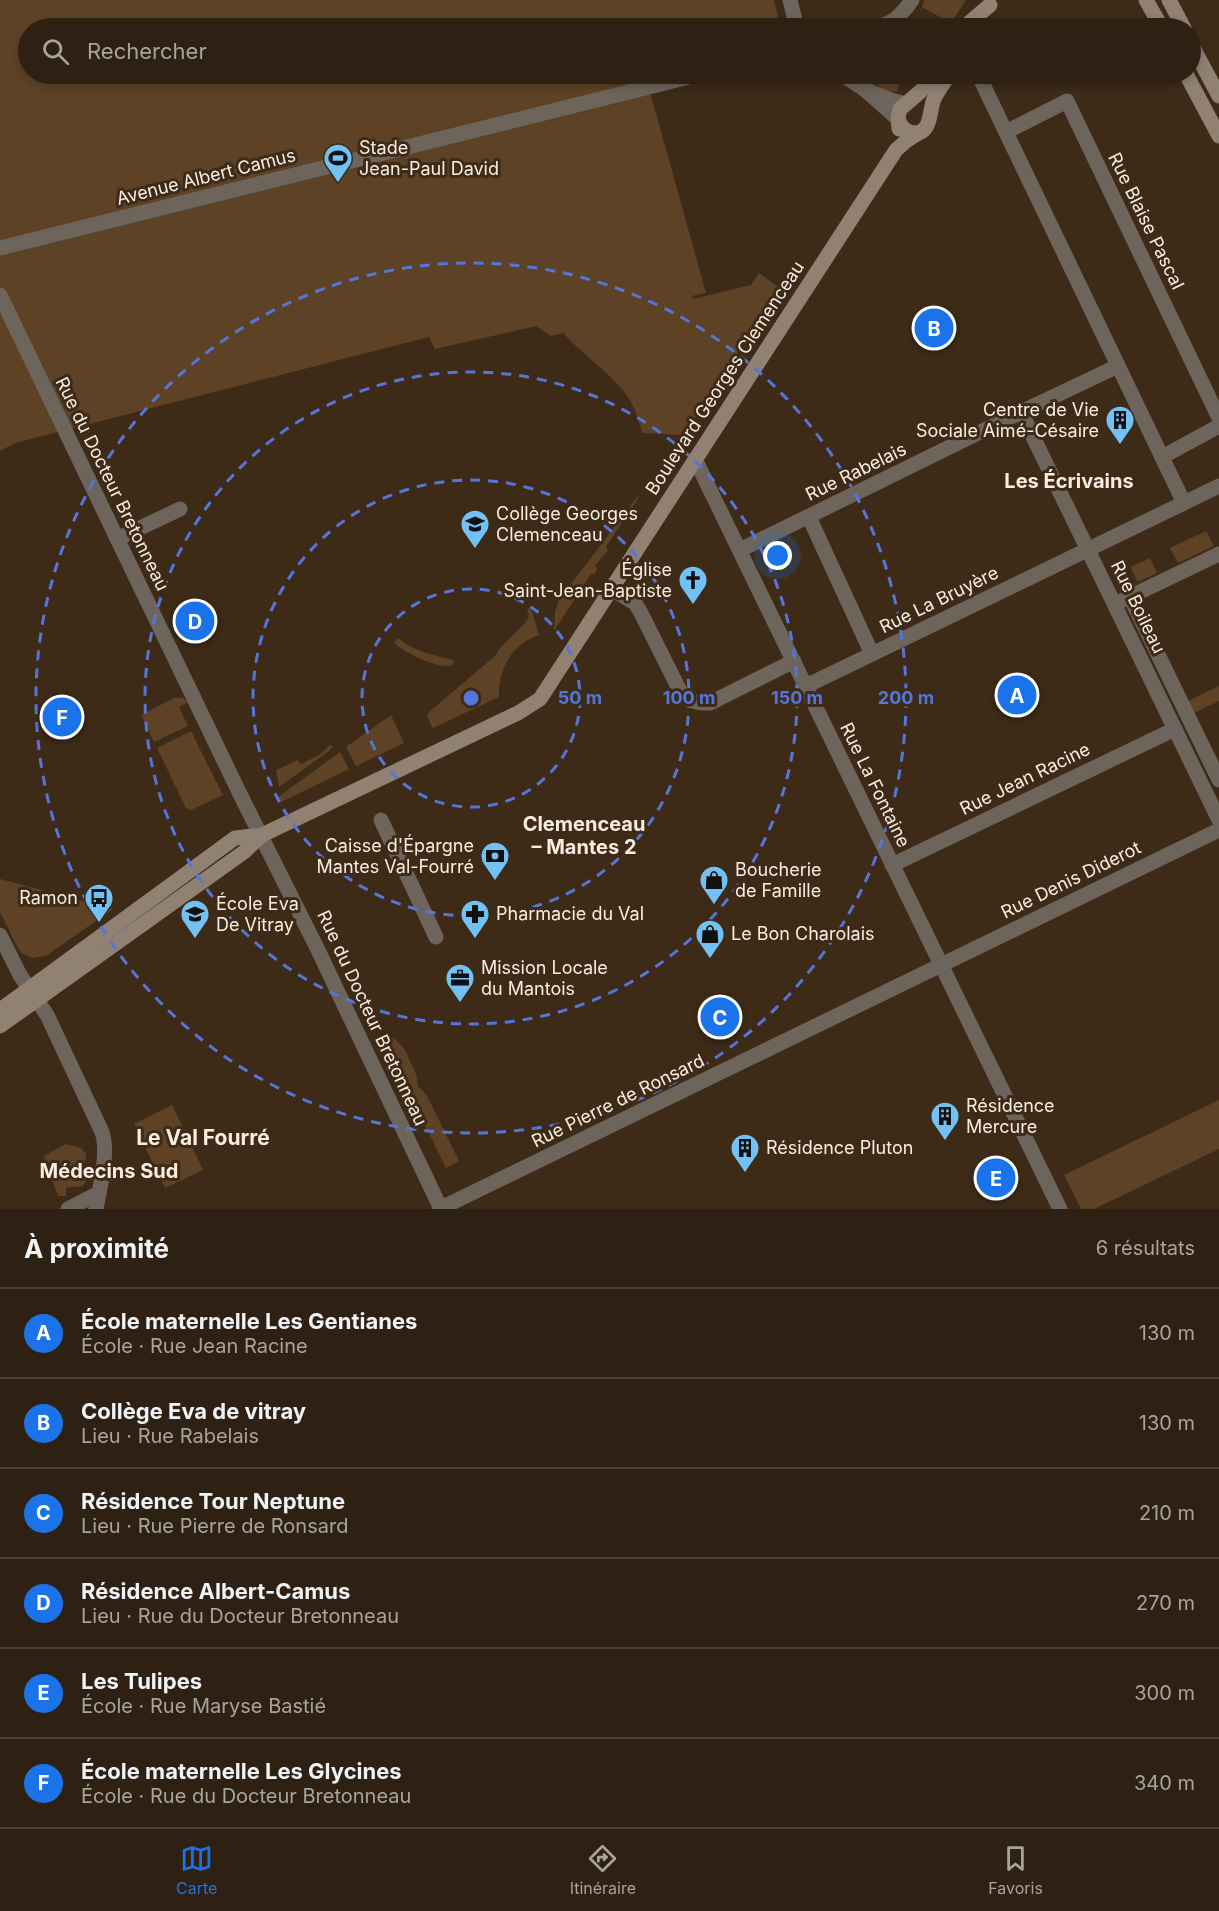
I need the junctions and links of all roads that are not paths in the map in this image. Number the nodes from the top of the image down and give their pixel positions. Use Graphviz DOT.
graph roads {
  1 [pos="790,0"];
  2 [pos="912,0"];
  3 [pos="1146,0"];
  4 [pos="1169,0"];
  5 [pos="992,3"];
  6 [pos="794,18"];
  7 [pos="898,18"];
  8 [pos="975,18"];
  9 [pos="984,18"];
  10 [pos="1156,18"];
  11 [pos="1179,18"];
  12 [pos="1201,61"];
  13 [pos="659,84"];
  14 [pos="856,84"];
  15 [pos="926,84"];
  16 [pos="944,84"];
  17 [pos="983,84"];
  18 [pos="1191,84"];
  19 [pos="864,89"];
  20 [pos="1219,96"];
  21 [pos="908,103"];
  22 [pos="930,117"];
  23 [pos="899,121"];
  24 [pos="922,130"];
  25 [pos="1006,132"];
  26 [pos="1219,136"];
  27 [pos="896,150"];
  28 [pos="0,248"];
  29 [pos="0,295"];
  30 [pos="1118,366"];
  31 [pos="1021,411"];
  32 [pos="1219,418"];
  33 [pos="1219,426"];
  34 [pos="1162,457"];
  35 [pos="695,459"];
  36 [pos="1219,486"];
  37 [pos="1184,503"];
  38 [pos="180,509"];
  39 [pos="809,517"];
  40 [pos="117,539"];
  41 [pos="1088,549"];
  42 [pos="740,550"];
  43 [pos="1219,554"];
  44 [pos="612,588"];
  45 [pos="1130,597"];
  46 [pos="1115,604"];
  47 [pos="872,654"];
  48 [pos="794,661"];
  49 [pos="806,686"];
  50 [pos="1175,729"];
  51 [pos="1219,780"];
  52 [pos="1219,819"];
  53 [pos="381,820"];
  54 [pos="1219,830"];
  55 [pos="262,835"];
  56 [pos="892,865"];
  57 [pos="0,935"];
  58 [pos="436,937"];
  59 [pos="941,965"];
  60 [pos="33,995"];
  61 [pos="0,1010"];
  62 [pos="0,1026"];
  63 [pos="99,1193"];
  64 [pos="68,1209"];
  65 [pos="96,1209"];
  66 [pos="440,1209"];
  67 [pos="1060,1209"];
  1 -- 6 [label="street"];
  2 -- 7 [label="street"];
  3 -- 10 [label="main road"];
  4 -- 11 [label="main road"];
  5 -- 8 [label="main road"];
  5 -- 9 [label="main road"];
  12 -- 20 [label="main road"];
  13 -- 28 [label="street, Avenue Albert Camus"];
  14 -- 19 [label="street"];
  15 -- 21 [label="main road"];
  16 -- 22 [label="main road"];
  17 -- 25 [label="street"];
  18 -- 26 [label="main road"];
  19 -- 21 [label="street"];
  19 -- 23 [label="street"];
  21 -- 22 [label="main road"];
  21 -- 23 [label="main road"];
  22 -- 24 [label="main road"];
  23 -- 24 [label="main road"];
  23 -- 27 [label="main road, Boulevard Georges Clemenceau"];
  24 -- 27 [label="main road, Boulevard Georges Clemenceau"];
  25 -- 30 [label="street"];
  25 -- 32 [label="street, Rue Blaise Pascal"];
  27 -- 35 [label="main road, Boulevard Georges Clemenceau"];
  29 -- 40 [label="street, Rue du Docteur Bretonneau"];
  30 -- 31 [label="street, Rue Rabelais"];
  30 -- 34 [label="street"];
  31 -- 39 [label="street, Rue Rabelais"];
  31 -- 41 [label="street, Rue Boileau"];
  33 -- 34 [label="street"];
  34 -- 37 [label="street"];
  35 -- 42 [label="street, Rue La Fontaine"];
  35 -- 44 [label="main road, Boulevard Georges Clemenceau"];
  36 -- 37 [label="street, Rue La Bruyère"];
  37 -- 41 [label="street, Rue La Bruyère"];
  38 -- 40 [label="street"];
  39 -- 42 [label="street, Rue Rabelais"];
  39 -- 47 [label="street"];
  40 -- 55 [label="street, Rue du Docteur Bretonneau"];
  41 -- 46 [label="street, Rue Boileau"];
  41 -- 47 [label="street, Rue La Bruyère"];
  42 -- 48 [label="street, Rue La Fontaine"];
  43 -- 45 [label="street"];
  44 -- 48 [label="street"];
  44 -- 55 [label="main road, Boulevard Georges Clemenceau"];
  45 -- 46 [label="street"];
  45 -- 51 [label="street"];
  46 -- 50 [label="street, Rue Boileau"];
  47 -- 49 [label="street, Rue La Bruyère"];
  48 -- 49 [label="street, Rue La Fontaine"];
  49 -- 56 [label="street, Rue La Fontaine"];
  50 -- 52 [label="street, Rue Boileau"];
  50 -- 56 [label="street, Rue Jean Racine"];
  53 -- 58 [label="street"];
  54 -- 59 [label="street, Rue Denis Diderot"];
  55 -- 60 [label="main road, Boulevard Georges Clemenceau"];
  55 -- 66 [label="street, Rue du Docteur Bretonneau"];
  56 -- 59 [label="street, Rue La Fontaine"];
  57 -- 60 [label="street"];
  59 -- 66 [label="street, Rue Pierre de Ronsard"];
  59 -- 67 [label="street, Rue La Fontaine"];
  60 -- 61 [label="main road, Boulevard Georges Clemenceau"];
  60 -- 62 [label="main road, Boulevard Georges Clemenceau"];
  60 -- 63 [label="street"];
  63 -- 64 [label="street"];
  63 -- 65 [label="street"];
}
